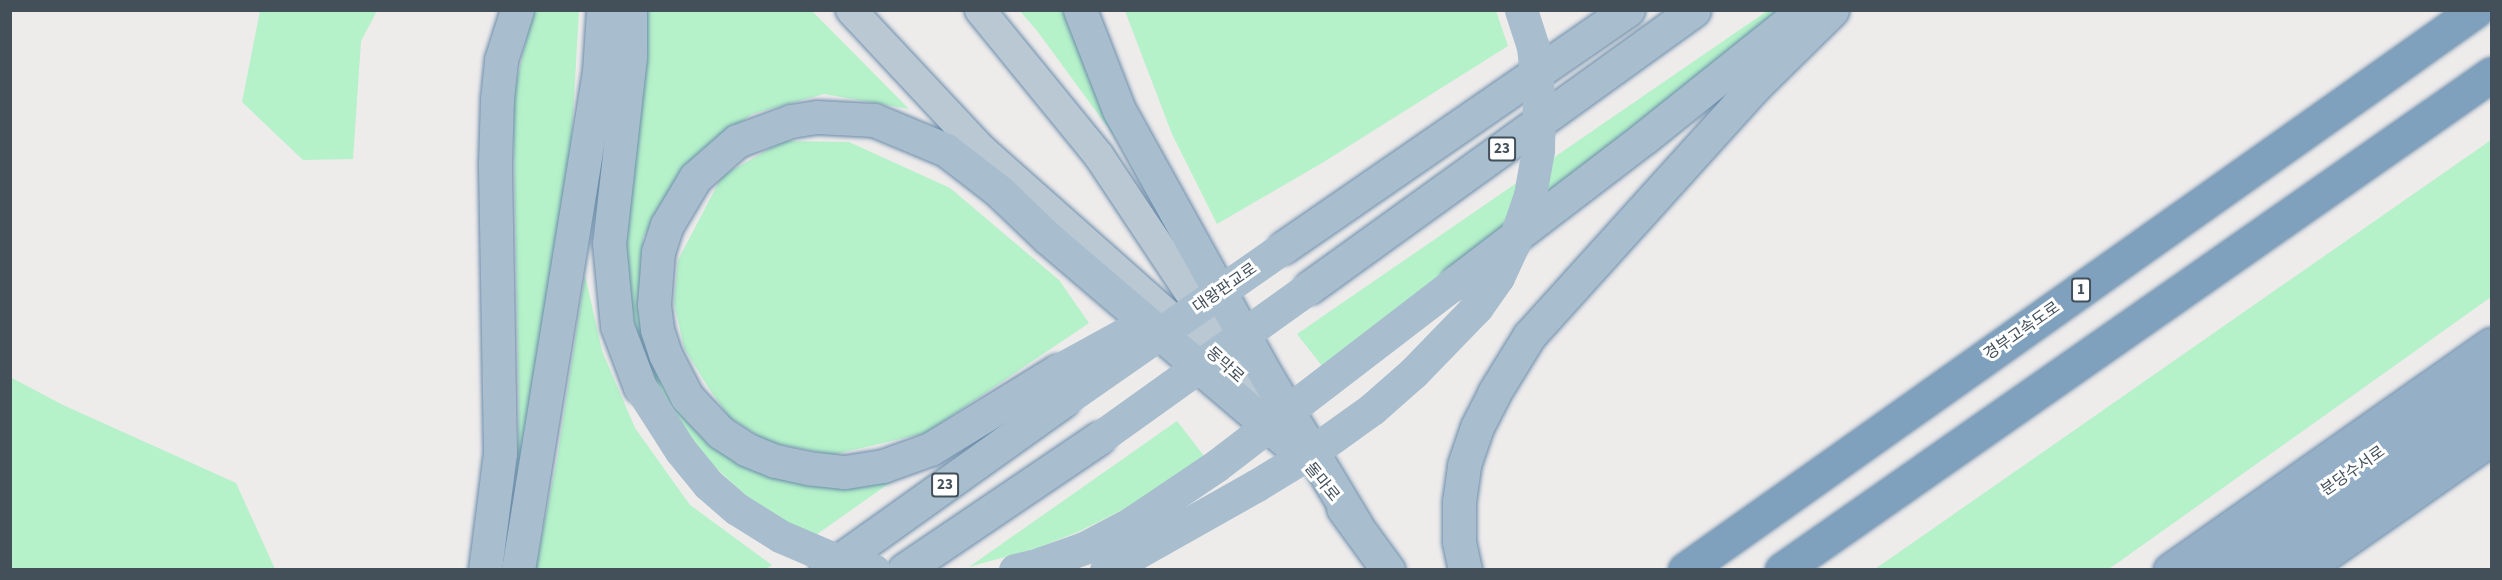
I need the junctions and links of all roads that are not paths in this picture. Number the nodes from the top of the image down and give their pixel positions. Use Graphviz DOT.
graph roads {
  1 [pos="517,10"];
  2 [pos="603,10"];
  3 [pos="630,10"];
  4 [pos="850,10"];
  5 [pos="980,10"];
  6 [pos="1080,10"];
  7 [pos="1521,10"];
  8 [pos="1628,10"];
  9 [pos="1694,10"];
  10 [pos="1804,10"];
  11 [pos="1832,10"];
  12 [pos="2476,10"];
  13 [pos="2492,74"];
  14 [pos="2492,344"];
  15 [pos="2492,373"];
  16 [pos="1060,386"];
  17 [pos="1257,394"];
  18 [pos="2492,406"];
  19 [pos="2492,438"];
  20 [pos="1295,448"];
  21 [pos="1356,525"];
  22 [pos="485,570"];
  23 [pos="518,570"];
  24 [pos="826,570"];
  25 [pos="874,570"];
  26 [pos="904,570"];
  27 [pos="1015,570"];
  28 [pos="1106,570"];
  29 [pos="1388,570"];
  30 [pos="1465,570"];
  31 [pos="1685,570"];
  32 [pos="1782,570"];
  33 [pos="2170,570"];
  34 [pos="2214,570"];
  35 [pos="2261,570"];
  36 [pos="2304,570"];
  1 -- 22 [label="main road"];
  2 -- 23 [label="main road"];
  3 -- 25 [label="main road, bridge"];
  4 -- 17 [label="main road, 동막로"];
  5 -- 17 [label="main road, 동막로"];
  6 -- 21 [label="main road"];
  7 -- 28 [label="main road, bridge"];
  8 -- 16 [label="main road, 23, bridge"];
  9 -- 26 [label="main road, 23, bridge"];
  10 -- 27 [label="main road, bridge"];
  11 -- 30 [label="main road"];
  12 -- 31 [label="highway, 경부고속도로 / 1"];
  13 -- 32 [label="highway"];
  14 -- 33 [label="highway"];
  15 -- 34 [label="highway, 분당수서로"];
  16 -- 20 [label="main road"];
  16 -- 24 [label="main road, 23"];
  17 -- 20 [label="main road, 돌마로"];
  18 -- 35 [label="highway, 분당수서로"];
  19 -- 36 [label="highway"];
  20 -- 21 [label="main road, 돌마로"];
  21 -- 29 [label="main road, 돌마로"];
}
